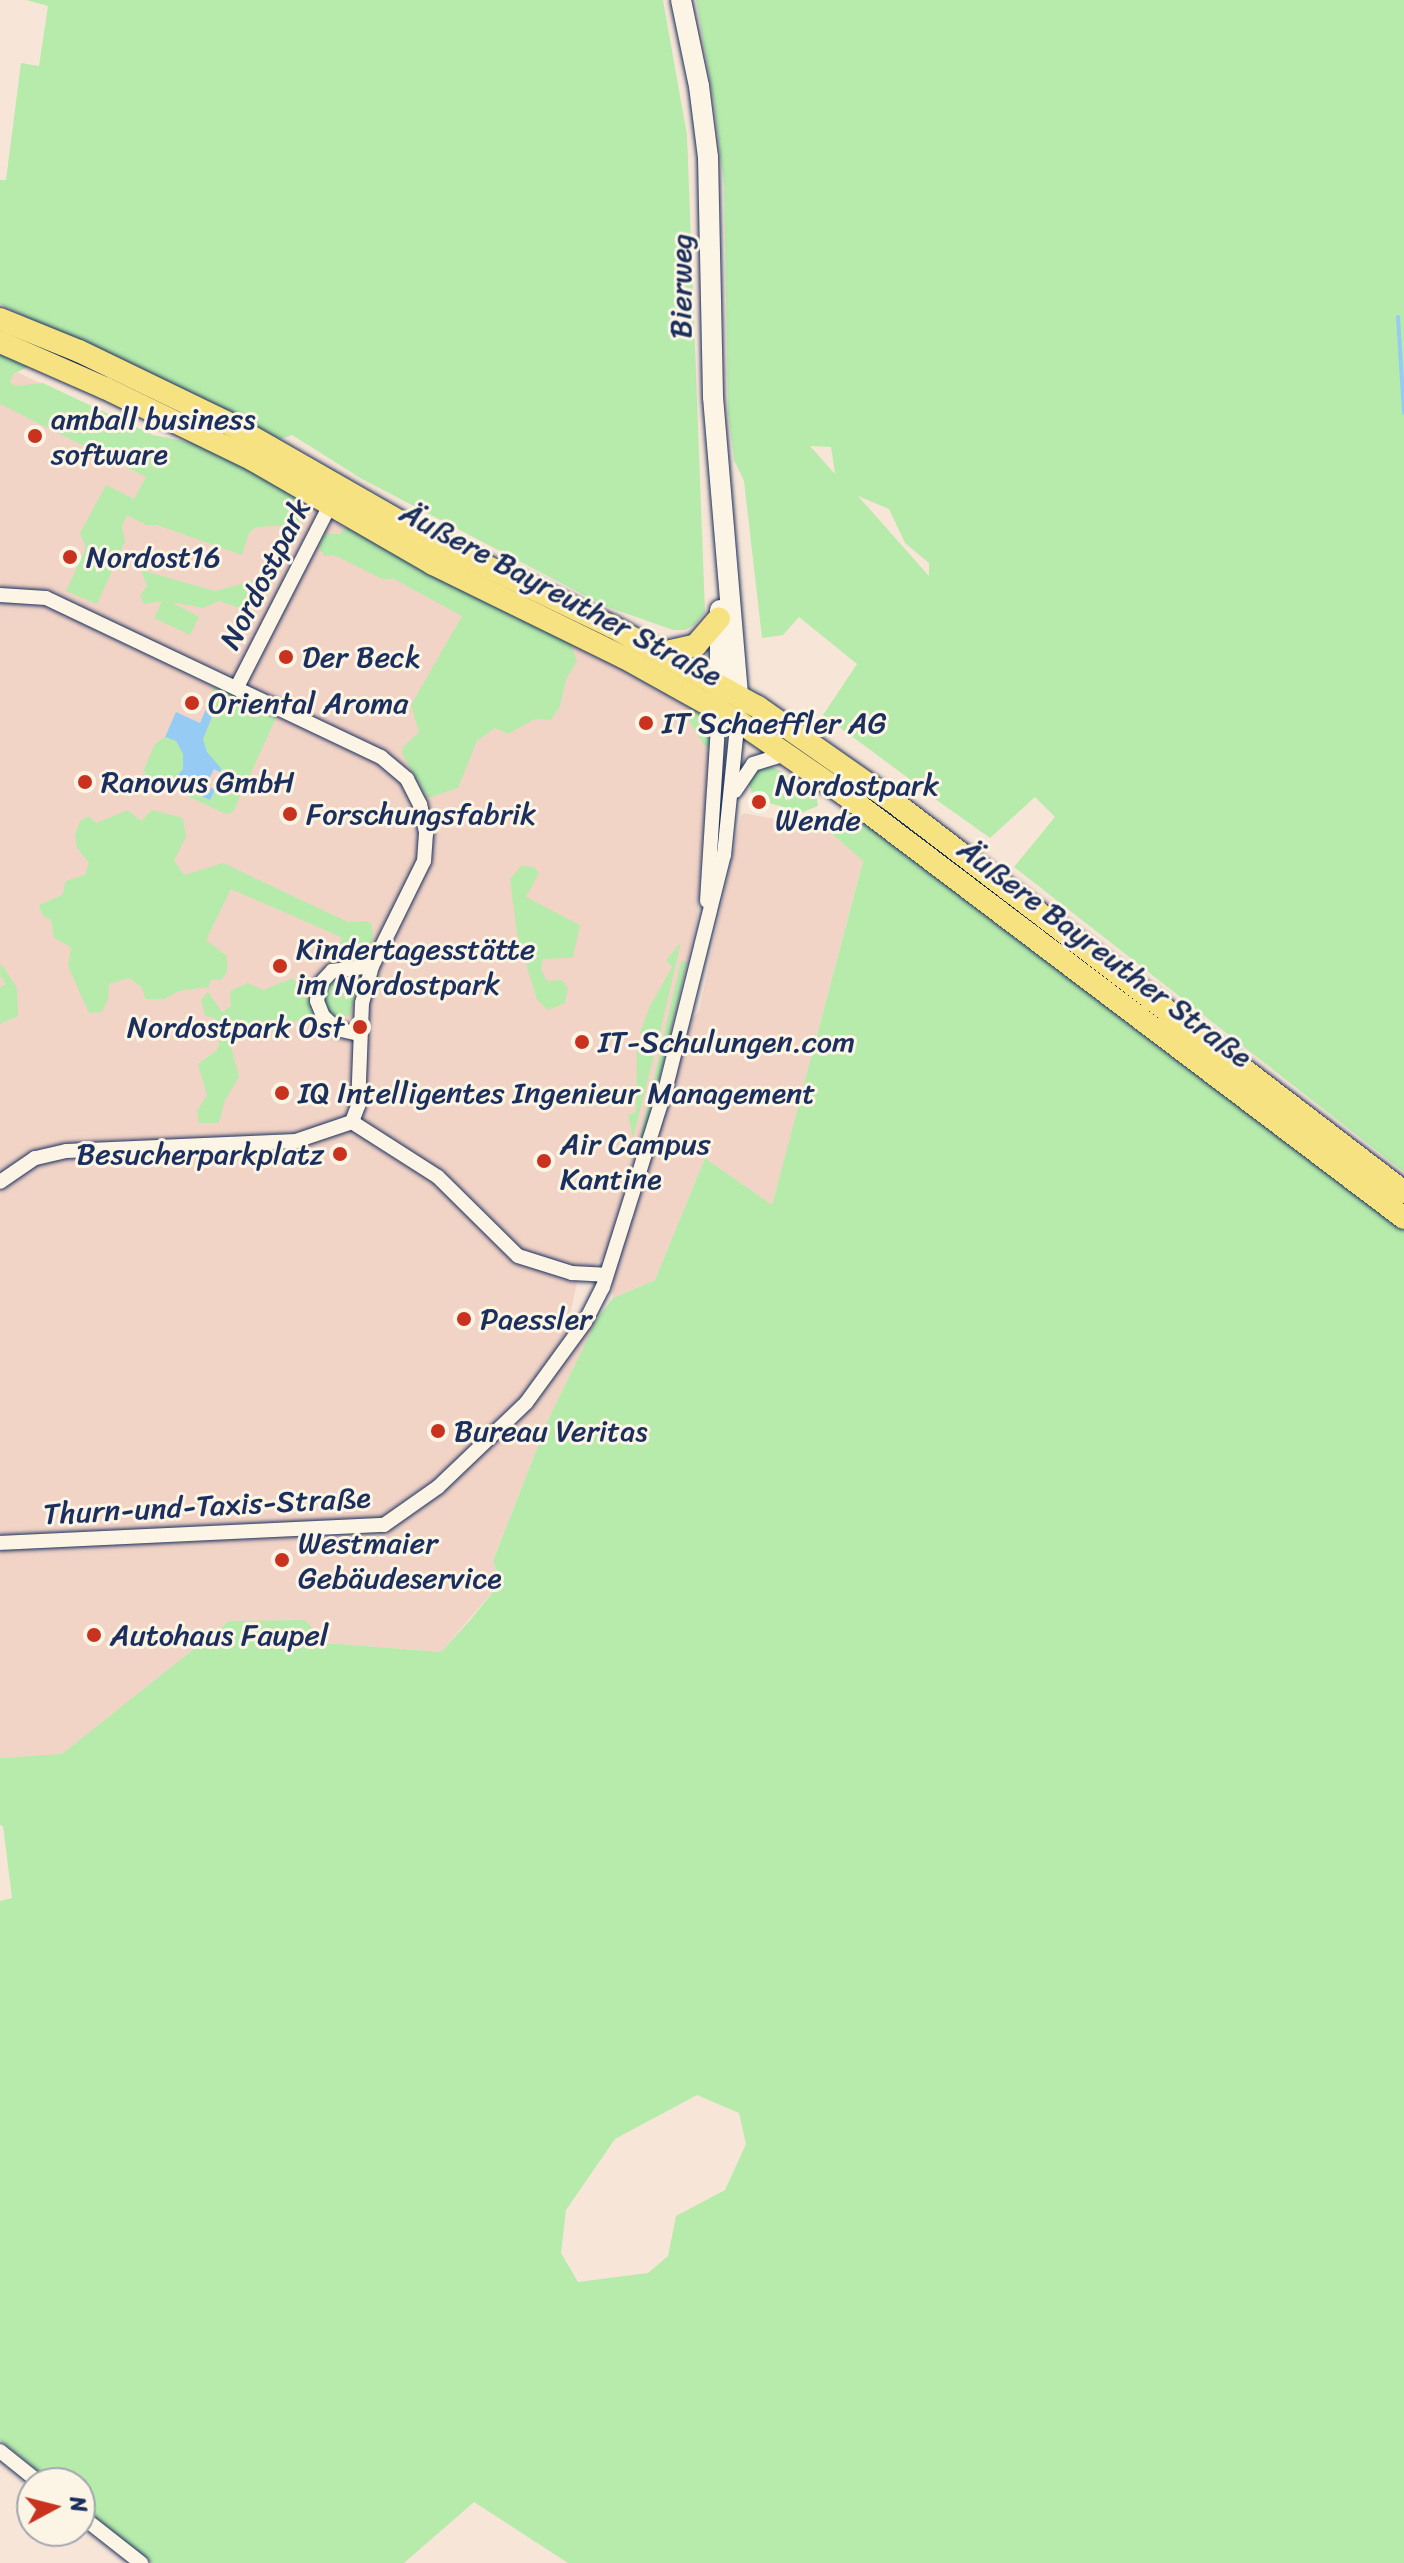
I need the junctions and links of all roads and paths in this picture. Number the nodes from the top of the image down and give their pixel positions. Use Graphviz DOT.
graph roads {
  1 [pos="681,0"];
  2 [pos="0,319"];
  3 [pos="0,342"];
  4 [pos="335,495"];
  5 [pos="725,574"];
  6 [pos="0,595"];
  7 [pos="719,619"];
  8 [pos="662,653"];
  9 [pos="237,687"];
  10 [pos="730,690"];
  11 [pos="729,716"];
  12 [pos="788,754"];
  13 [pos="733,795"];
  14 [pos="706,923"];
  15 [pos="372,966"];
  16 [pos="359,1034"];
  17 [pos="352,1122"];
  18 [pos="0,1182"];
  19 [pos="1404,1192"];
  20 [pos="1404,1218"];
  21 [pos="605,1275"];
  22 [pos="0,1543"];
  23 [pos="0,2451"];
  24 [pos="20,2467"];
  25 [pos="96,2528"];
  26 [pos="141,2563"];
  1 -- 5 [label="main road, Bierweg"];
  2 -- 4 [label="main road, Äußere Bayreuther Straße"];
  3 -- 4 [label="main road, Äußere Bayreuther Straße"];
  4 -- 8 [label="main road, Äußere Bayreuther Straße"];
  4 -- 9 [label="street, Nordostpark"];
  4 -- 11 [label="main road, Äußere Bayreuther Straße"];
  5 -- 7 [label="main road, Bierweg"];
  5 -- 10 [label="main road, Bierweg"];
  6 -- 9 [label="street, Nordostpark"];
  7 -- 8 [label="main road"];
  7 -- 10 [label="main road, Bierweg"];
  8 -- 10 [label="main road, Äußere Bayreuther Straße"];
  9 -- 15 [label="street, Nordostpark"];
  10 -- 11 [label="main road"];
  10 -- 19 [label="main road, Äußere Bayreuther Straße"];
  11 -- 12 [label="main road, Äußere Bayreuther Straße"];
  11 -- 13 [label="street, Thurn-und-Taxis-Straße"];
  11 -- 14 [label="street, Thurn-und-Taxis-Straße"];
  12 -- 13 [label="street"];
  12 -- 20 [label="main road, Äußere Bayreuther Straße"];
  13 -- 14 [label="street, Thurn-und-Taxis-Straße"];
  14 -- 21 [label="street, Thurn-und-Taxis-Straße"];
  15 -- 16 [label="street, Nordostpark"];
  15 -- 16 [label="street"];
  16 -- 17 [label="street, Nordostpark"];
  17 -- 18 [label="street"];
  17 -- 21 [label="street"];
  21 -- 22 [label="street, Thurn-und-Taxis-Straße"];
  23 -- 24 [label="street"];
  25 -- 26 [label="street"];
}
